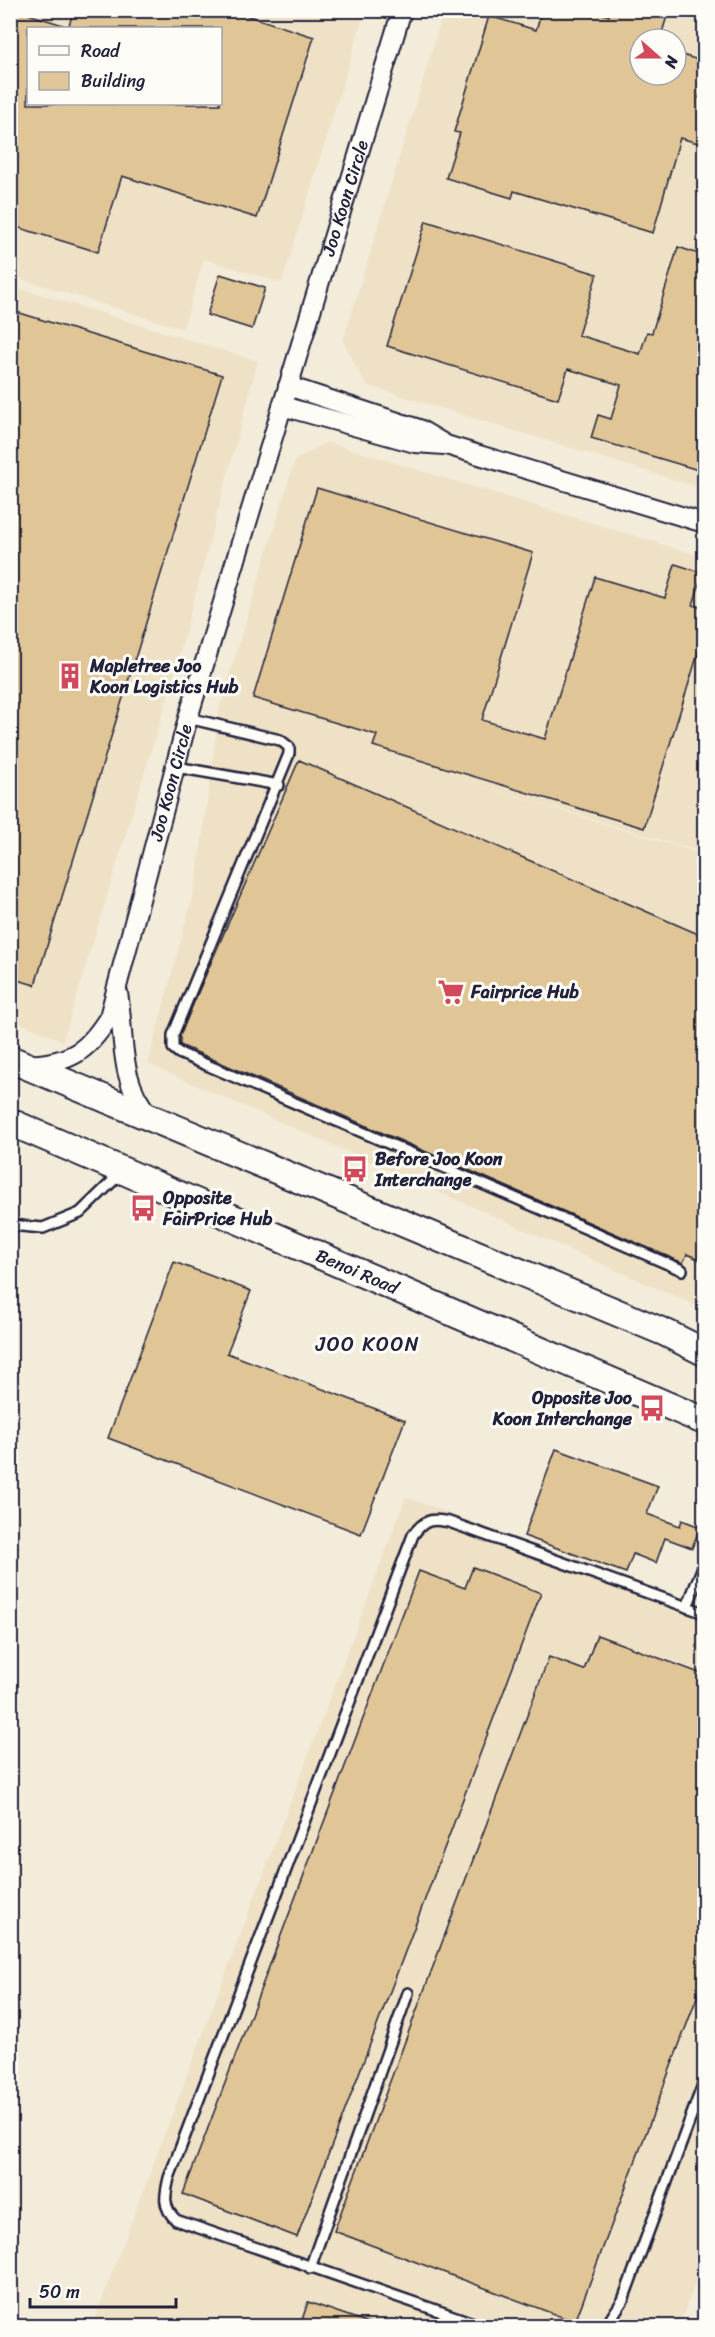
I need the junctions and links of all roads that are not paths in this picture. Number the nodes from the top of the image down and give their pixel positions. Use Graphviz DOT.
graph roads {
  1 [pos="402,10"];
  2 [pos="288,386"];
  3 [pos="282,406"];
  4 [pos="446,445"];
  5 [pos="705,523"];
  6 [pos="188,718"];
  7 [pos="176,766"];
  8 [pos="279,785"];
  9 [pos="117,989"];
  10 [pos="18,1062"];
  11 [pos="152,1119"];
  12 [pos="10,1122"];
  13 [pos="124,1170"];
  14 [pos="10,1225"];
  15 [pos="682,1270"];
  16 [pos="705,1352"];
  17 [pos="705,1421"];
  18 [pos="705,1564"];
  19 [pos="687,1607"];
  20 [pos="705,1613"];
  21 [pos="408,1993"];
  22 [pos="705,2082"];
  23 [pos="310,2268"];
  24 [pos="482,2326"];
  25 [pos="606,2326"];
  1 -- 2 [label="street, Joo Koon Circle"];
  2 -- 3 [label="street, Joo Koon Circle"];
  2 -- 4 [label="street"];
  3 -- 4 [label="street"];
  3 -- 6 [label="street, Joo Koon Circle"];
  4 -- 5 [label="street"];
  6 -- 7 [label="street, Joo Koon Circle"];
  6 -- 8 [label="lane"];
  7 -- 8 [label="lane"];
  7 -- 9 [label="street, Joo Koon Circle"];
  8 -- 15 [label="lane"];
  9 -- 10 [label="street, Joo Koon Circle"];
  9 -- 11 [label="street, Joo Koon Circle"];
  10 -- 11 [label="main road"];
  11 -- 16 [label="main road"];
  12 -- 13 [label="main road, Benoi Road"];
  13 -- 14 [label="lane"];
  13 -- 17 [label="main road, Benoi Road"];
  18 -- 19 [label="lane"];
  19 -- 20 [label="lane"];
  19 -- 23 [label="lane"];
  21 -- 23 [label="lane"];
  22 -- 25 [label="lane"];
  23 -- 24 [label="lane"];
}
